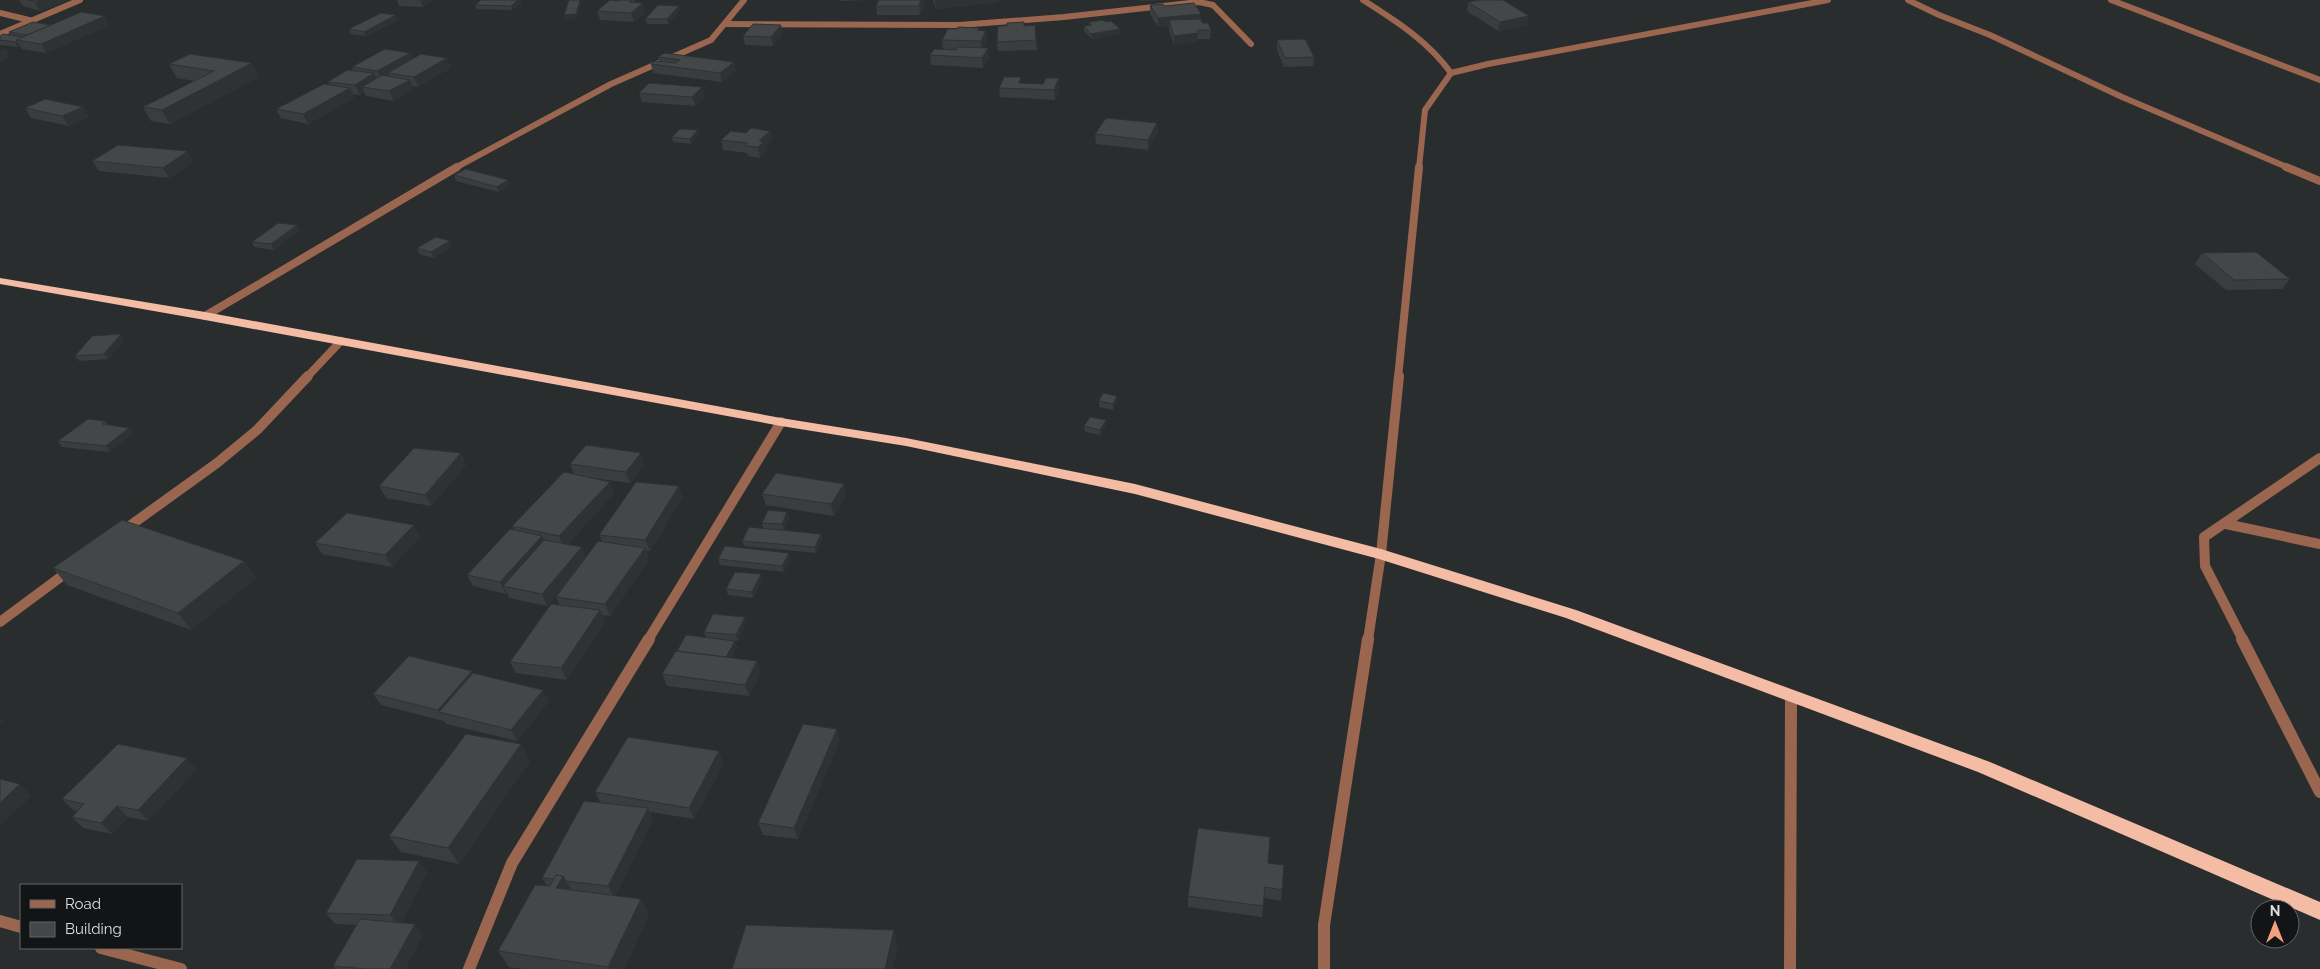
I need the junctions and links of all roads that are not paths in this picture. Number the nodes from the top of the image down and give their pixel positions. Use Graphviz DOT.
graph roads {
  1 [pos="80,0"];
  2 [pos="744,0"];
  3 [pos="1363,0"];
  4 [pos="1828,0"];
  5 [pos="1908,0"];
  6 [pos="2111,0"];
  7 [pos="0,12"];
  8 [pos="33,21"];
  9 [pos="726,24"];
  10 [pos="0,34"];
  11 [pos="1251,44"];
  12 [pos="1451,73"];
  13 [pos="2320,80"];
  14 [pos="2320,181"];
  15 [pos="0,281"];
  16 [pos="205,316"];
  17 [pos="341,341"];
  18 [pos="781,422"];
  19 [pos="2320,458"];
  20 [pos="2226,524"];
  21 [pos="117,535"];
  22 [pos="2320,544"];
  23 [pos="1381,554"];
  24 [pos="78,564"];
  25 [pos="0,622"];
  26 [pos="1791,696"];
  27 [pos="2320,792"];
  28 [pos="2320,911"];
  29 [pos="0,921"];
  30 [pos="20,927"];
  31 [pos="105,949"];
  32 [pos="181,969"];
  33 [pos="469,969"];
  34 [pos="1324,969"];
  35 [pos="1790,969"];
  1 -- 8 [label="street"];
  2 -- 9 [label="street"];
  3 -- 12 [label="street"];
  4 -- 12 [label="street"];
  5 -- 14 [label="street"];
  6 -- 13 [label="street"];
  7 -- 8 [label="street"];
  8 -- 10 [label="street"];
  9 -- 11 [label="street"];
  9 -- 16 [label="street"];
  12 -- 23 [label="street"];
  15 -- 16 [label="highway"];
  16 -- 17 [label="highway"];
  17 -- 18 [label="highway"];
  17 -- 21 [label="street"];
  18 -- 23 [label="highway"];
  18 -- 33 [label="street"];
  19 -- 20 [label="street"];
  20 -- 22 [label="street"];
  20 -- 27 [label="street"];
  23 -- 26 [label="highway"];
  23 -- 34 [label="street"];
  24 -- 25 [label="street"];
  26 -- 28 [label="highway"];
  26 -- 35 [label="street"];
  29 -- 30 [label="street"];
  31 -- 32 [label="street"];
}
